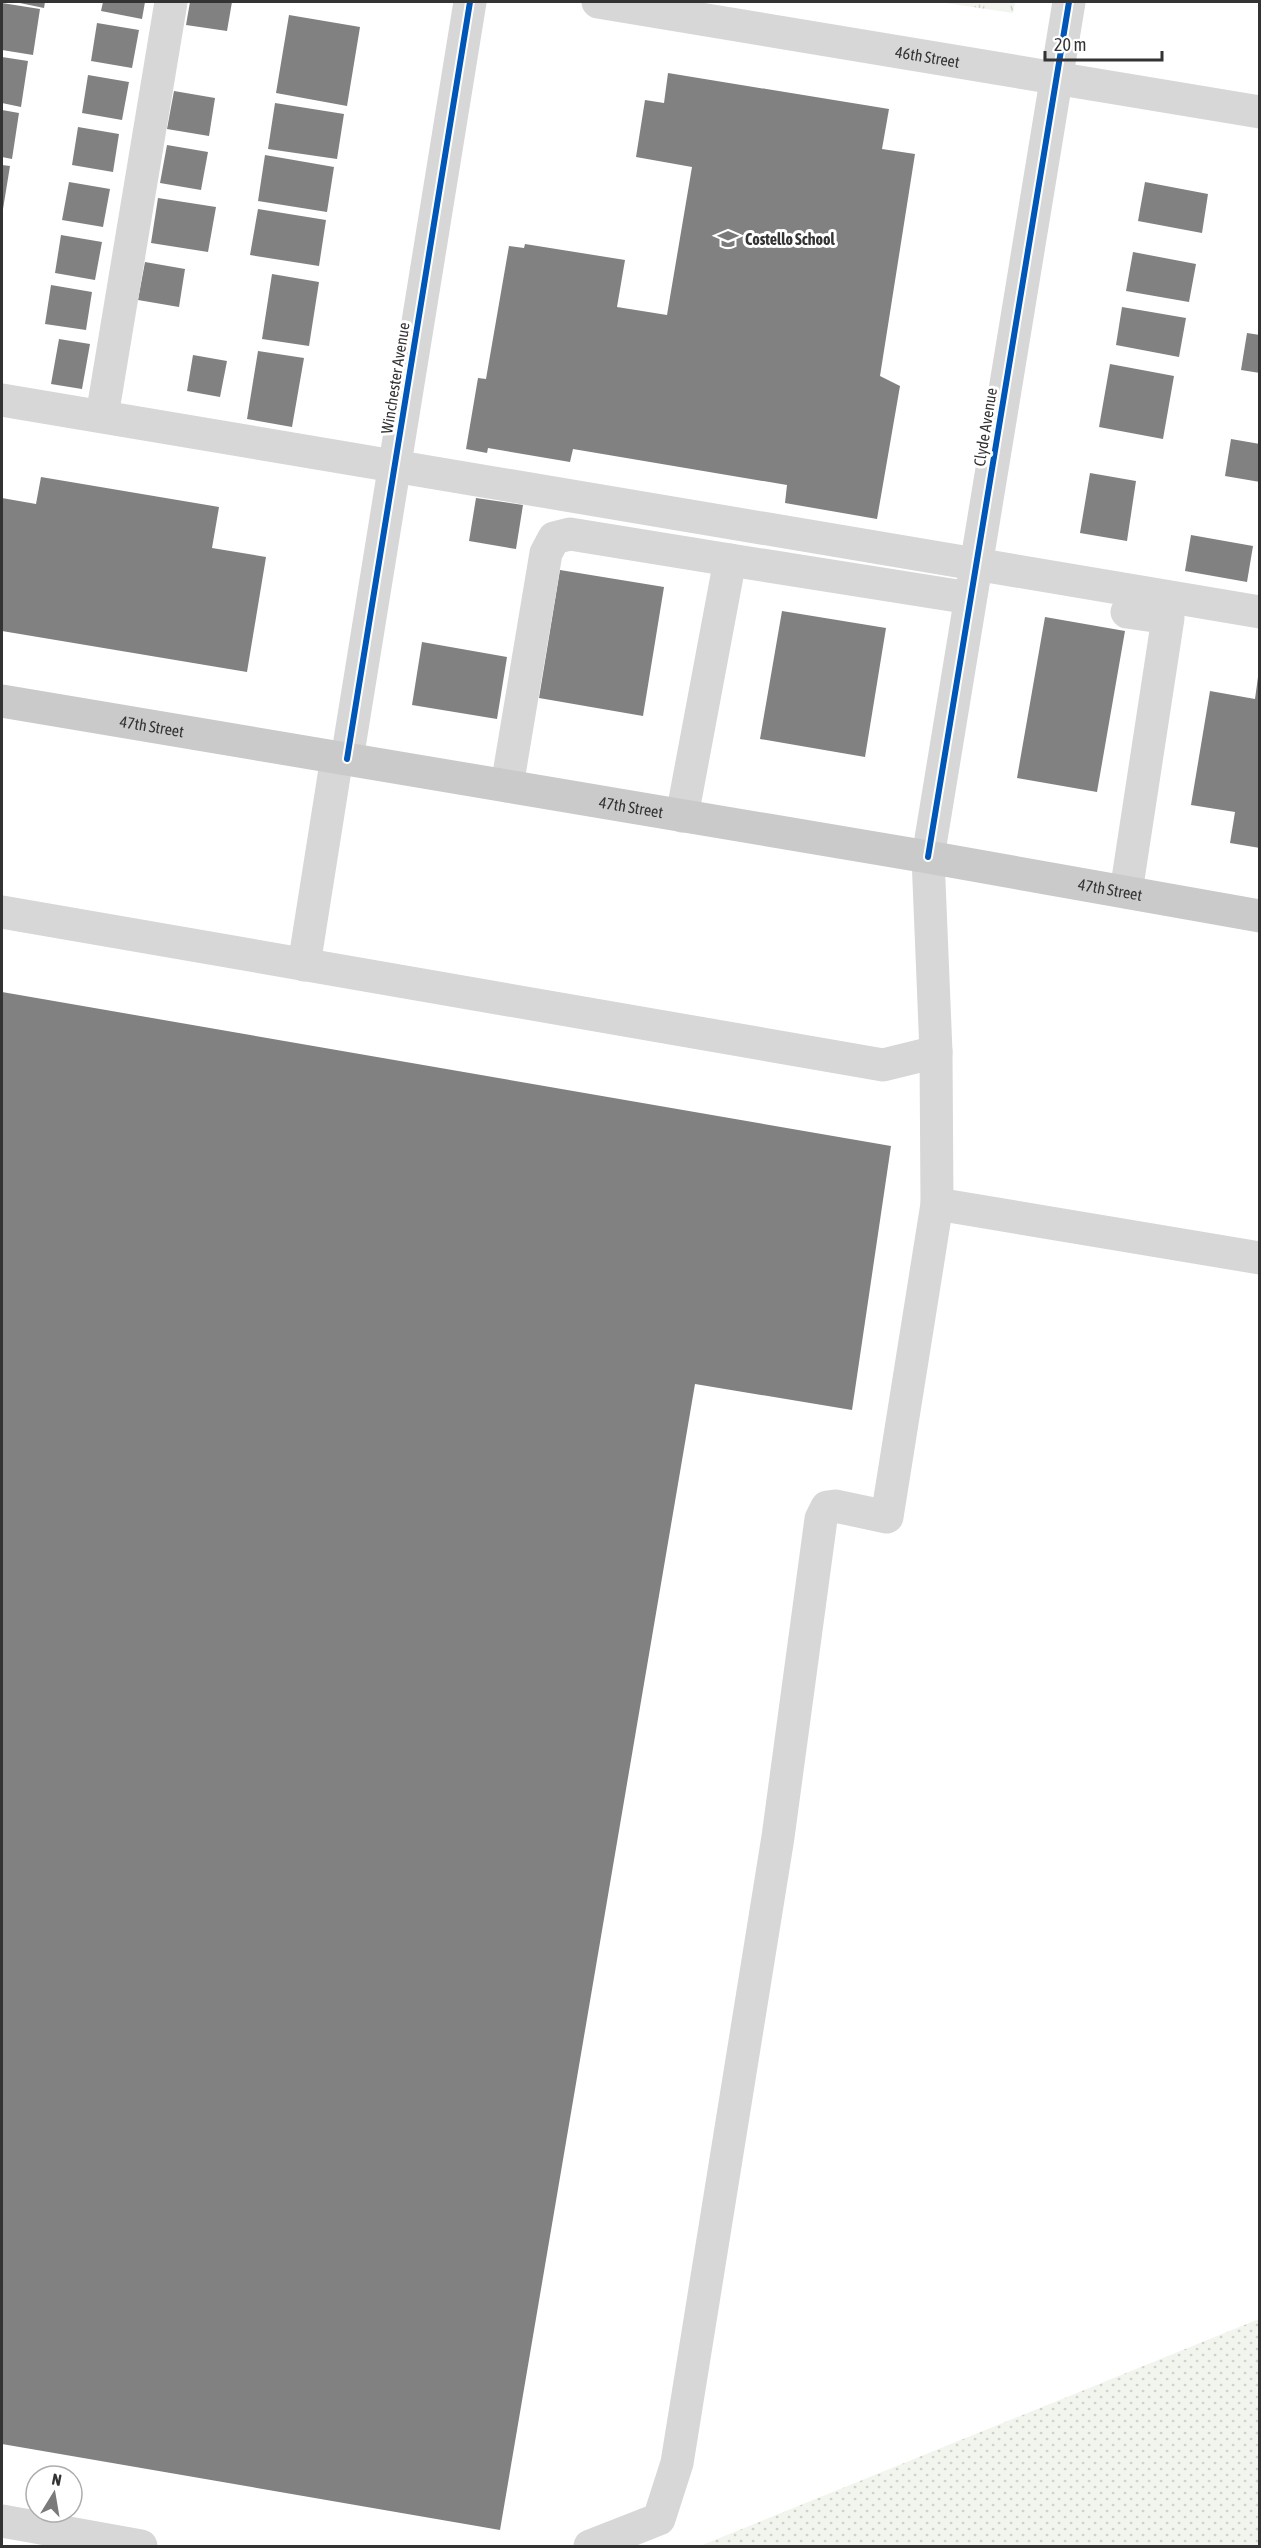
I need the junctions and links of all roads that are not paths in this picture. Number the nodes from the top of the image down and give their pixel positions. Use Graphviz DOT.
graph roads {
  1 [pos="171,2"];
  2 [pos="470,2"];
  3 [pos="598,2"];
  4 [pos="1068,2"];
  5 [pos="1057,76"];
  6 [pos="1260,112"];
  7 [pos="2,400"];
  8 [pos="102,416"];
  9 [pos="394,466"];
  10 [pos="730,560"];
  11 [pos="973,583"];
  12 [pos="1260,612"];
  13 [pos="2,701"];
  14 [pos="342,758"];
  15 [pos="507,786"];
  16 [pos="682,816"];
  17 [pos="928,857"];
  18 [pos="1126,892"];
  19 [pos="2,912"];
  20 [pos="1260,916"];
  21 [pos="304,965"];
  22 [pos="936,1052"];
  23 [pos="937,1204"];
  24 [pos="1260,1258"];
  25 [pos="2,2521"];
  26 [pos="141,2547"];
  27 [pos="590,2547"];
  1 -- 8 [label="street"];
  2 -- 9 [label="street, Winchester Avenue"];
  3 -- 5 [label="street, 46th Street"];
  4 -- 5 [label="street, Clyde Avenue"];
  5 -- 6 [label="street, 46th Street"];
  5 -- 11 [label="street, Clyde Avenue"];
  7 -- 8 [label="street"];
  8 -- 9 [label="street"];
  9 -- 11 [label="street"];
  9 -- 14 [label="street, Winchester Avenue"];
  10 -- 11 [label="street"];
  10 -- 15 [label="street"];
  10 -- 16 [label="street"];
  11 -- 12 [label="street"];
  11 -- 17 [label="street, Clyde Avenue"];
  11 -- 18 [label="street"];
  13 -- 14 [label="main road, 47th Street"];
  14 -- 15 [label="main road, 47th Street"];
  14 -- 21 [label="street, Winchester Avenue"];
  15 -- 16 [label="main road, 47th Street"];
  16 -- 17 [label="main road, 47th Street"];
  17 -- 18 [label="main road, 47th Street"];
  17 -- 22 [label="street, Clyde Avenue"];
  18 -- 20 [label="main road, 47th Street"];
  19 -- 21 [label="street"];
  21 -- 22 [label="street"];
  22 -- 23 [label="street, Clyde Avenue"];
  23 -- 24 [label="street"];
  23 -- 27 [label="street, Clyde Avenue"];
  25 -- 26 [label="street"];
}
